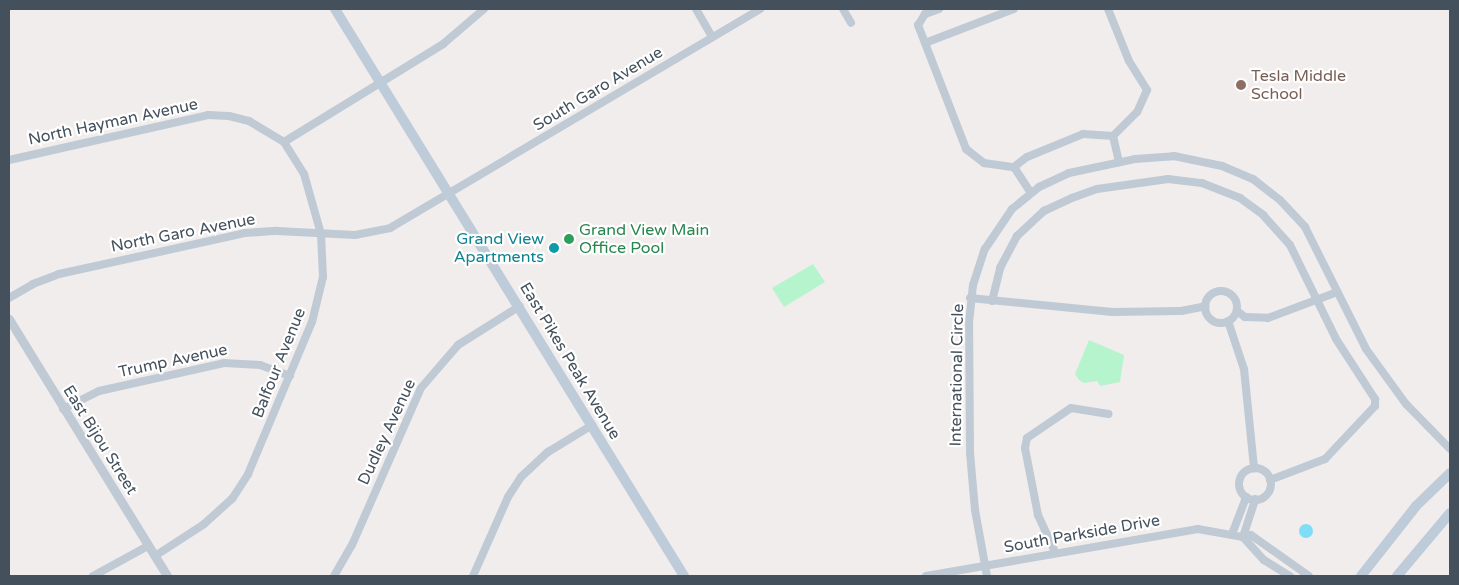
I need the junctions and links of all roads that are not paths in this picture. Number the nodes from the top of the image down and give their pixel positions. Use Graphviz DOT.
graph roads {
  1 [pos="335,9"];
  2 [pos="484,9"];
  3 [pos="696,9"];
  4 [pos="760,9"];
  5 [pos="842,9"];
  6 [pos="939,9"];
  7 [pos="1014,9"];
  8 [pos="1108,9"];
  9 [pos="851,22"];
  10 [pos="712,38"];
  11 [pos="925,43"];
  12 [pos="381,83"];
  13 [pos="1113,136"];
  14 [pos="284,142"];
  15 [pos="9,160"];
  16 [pos="1118,162"];
  17 [pos="1014,167"];
  18 [pos="1031,193"];
  19 [pos="450,194"];
  20 [pos="321,234"];
  21 [pos="1337,292"];
  22 [pos="9,298"];
  23 [pos="970,298"];
  24 [pos="992,301"];
  25 [pos="1316,301"];
  26 [pos="520,306"];
  27 [pos="1206,306"];
  28 [pos="1237,311"];
  29 [pos="9,319"];
  30 [pos="1228,321"];
  31 [pos="290,376"];
  32 [pos="63,409"];
  33 [pos="1109,414"];
  34 [pos="592,425"];
  35 [pos="1450,449"];
  36 [pos="1254,468"];
  37 [pos="1450,473"];
  38 [pos="1270,480"];
  39 [pos="1246,496"];
  40 [pos="1255,500"];
  41 [pos="1450,513"];
  42 [pos="1232,534"];
  43 [pos="1243,538"];
  44 [pos="148,546"];
  45 [pos="1055,552"];
  46 [pos="154,556"];
  47 [pos="985,565"];
  48 [pos="93,576"];
  49 [pos="167,576"];
  50 [pos="334,576"];
  51 [pos="474,576"];
  52 [pos="684,576"];
  53 [pos="926,576"];
  54 [pos="987,576"];
  55 [pos="1290,576"];
  56 [pos="1310,576"];
  57 [pos="1361,576"];
  58 [pos="1397,576"];
  1 -- 12 [label="main road, East Pikes Peak Avenue"];
  2 -- 12 [label="street"];
  3 -- 10 [label="street"];
  4 -- 10 [label="street, South Garo Avenue"];
  5 -- 9 [label="street"];
  6 -- 11 [label="street"];
  7 -- 11 [label="street"];
  8 -- 13 [label="street"];
  10 -- 19 [label="street, South Garo Avenue"];
  11 -- 17 [label="street"];
  12 -- 14 [label="street"];
  12 -- 19 [label="main road, East Pikes Peak Avenue"];
  13 -- 16 [label="street"];
  13 -- 17 [label="street"];
  14 -- 15 [label="street, North Hayman Avenue"];
  14 -- 20 [label="street, Balfour Avenue"];
  16 -- 18 [label="street, International Circle"];
  16 -- 21 [label="street, International Circle"];
  17 -- 18 [label="street"];
  18 -- 23 [label="street, International Circle"];
  19 -- 20 [label="street, North Garo Avenue"];
  19 -- 26 [label="main road, East Pikes Peak Avenue"];
  20 -- 22 [label="street, North Garo Avenue"];
  20 -- 31 [label="street, Balfour Avenue"];
  21 -- 25 [label="street"];
  21 -- 35 [label="street, International Circle"];
  23 -- 24 [label="street"];
  23 -- 47 [label="street, International Circle"];
  24 -- 25 [label="street"];
  24 -- 27 [label="street"];
  25 -- 28 [label="street"];
  25 -- 38 [label="street"];
  26 -- 34 [label="main road, East Pikes Peak Avenue"];
  26 -- 50 [label="street, Dudley Avenue"];
  27 -- 28 [label="street"];
  27 -- 30 [label="street"];
  28 -- 30 [label="street"];
  29 -- 32 [label="street, East Bijou Street"];
  30 -- 36 [label="street"];
  31 -- 32 [label="street, Trump Avenue"];
  31 -- 46 [label="street, Balfour Avenue"];
  32 -- 44 [label="street, East Bijou Street"];
  33 -- 45 [label="street"];
  34 -- 51 [label="street"];
  34 -- 52 [label="main road, East Pikes Peak Avenue"];
  36 -- 38 [label="street"];
  36 -- 39 [label="street"];
  37 -- 57 [label="main road"];
  38 -- 40 [label="street"];
  39 -- 40 [label="street"];
  39 -- 42 [label="street"];
  40 -- 43 [label="street"];
  41 -- 58 [label="main road"];
  42 -- 43 [label="street, South Parkside Drive"];
  42 -- 45 [label="street, South Parkside Drive"];
  43 -- 55 [label="street, South Parkside Drive"];
  43 -- 56 [label="street, South Parkside Drive"];
  44 -- 46 [label="street, East Bijou Street"];
  44 -- 48 [label="street"];
  45 -- 47 [label="street, South Parkside Drive"];
  46 -- 49 [label="street, East Bijou Street"];
  47 -- 53 [label="street, South Parkside Drive"];
  47 -- 54 [label="street, International Circle"];
}
